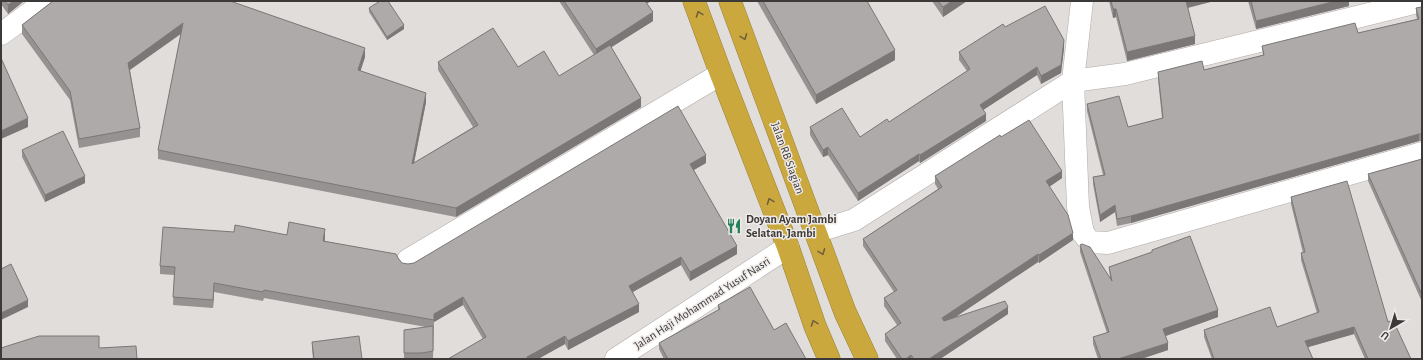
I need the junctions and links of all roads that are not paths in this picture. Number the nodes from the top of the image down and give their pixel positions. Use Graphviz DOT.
graph roads {
  1 [pos="44,1"];
  2 [pos="694,1"];
  3 [pos="730,1"];
  4 [pos="1082,1"];
  5 [pos="1422,1"];
  6 [pos="1,34"];
  7 [pos="720,74"];
  8 [pos="1073,81"];
  9 [pos="1422,153"];
  10 [pos="815,232"];
  11 [pos="788,247"];
  12 [pos="408,260"];
  13 [pos="616,359"];
  14 [pos="829,359"];
  15 [pos="867,359"];
  1 -- 6 [label="street"];
  7 -- 2 [label="highway, one-way"];
  3 -- 10 [label="highway, Jalan RB Siagian, one-way"];
  4 -- 8 [label="street"];
  5 -- 8 [label="street"];
  11 -- 7 [label="highway, one-way"];
  7 -- 12 [label="street"];
  8 -- 9 [label="street"];
  8 -- 10 [label="street"];
  10 -- 15 [label="highway, Jalan RB Siagian, one-way"];
  11 -- 13 [label="street, Jalan Haji Mohammad Yusuf Nasri"];
  14 -- 11 [label="highway, one-way"];
}
